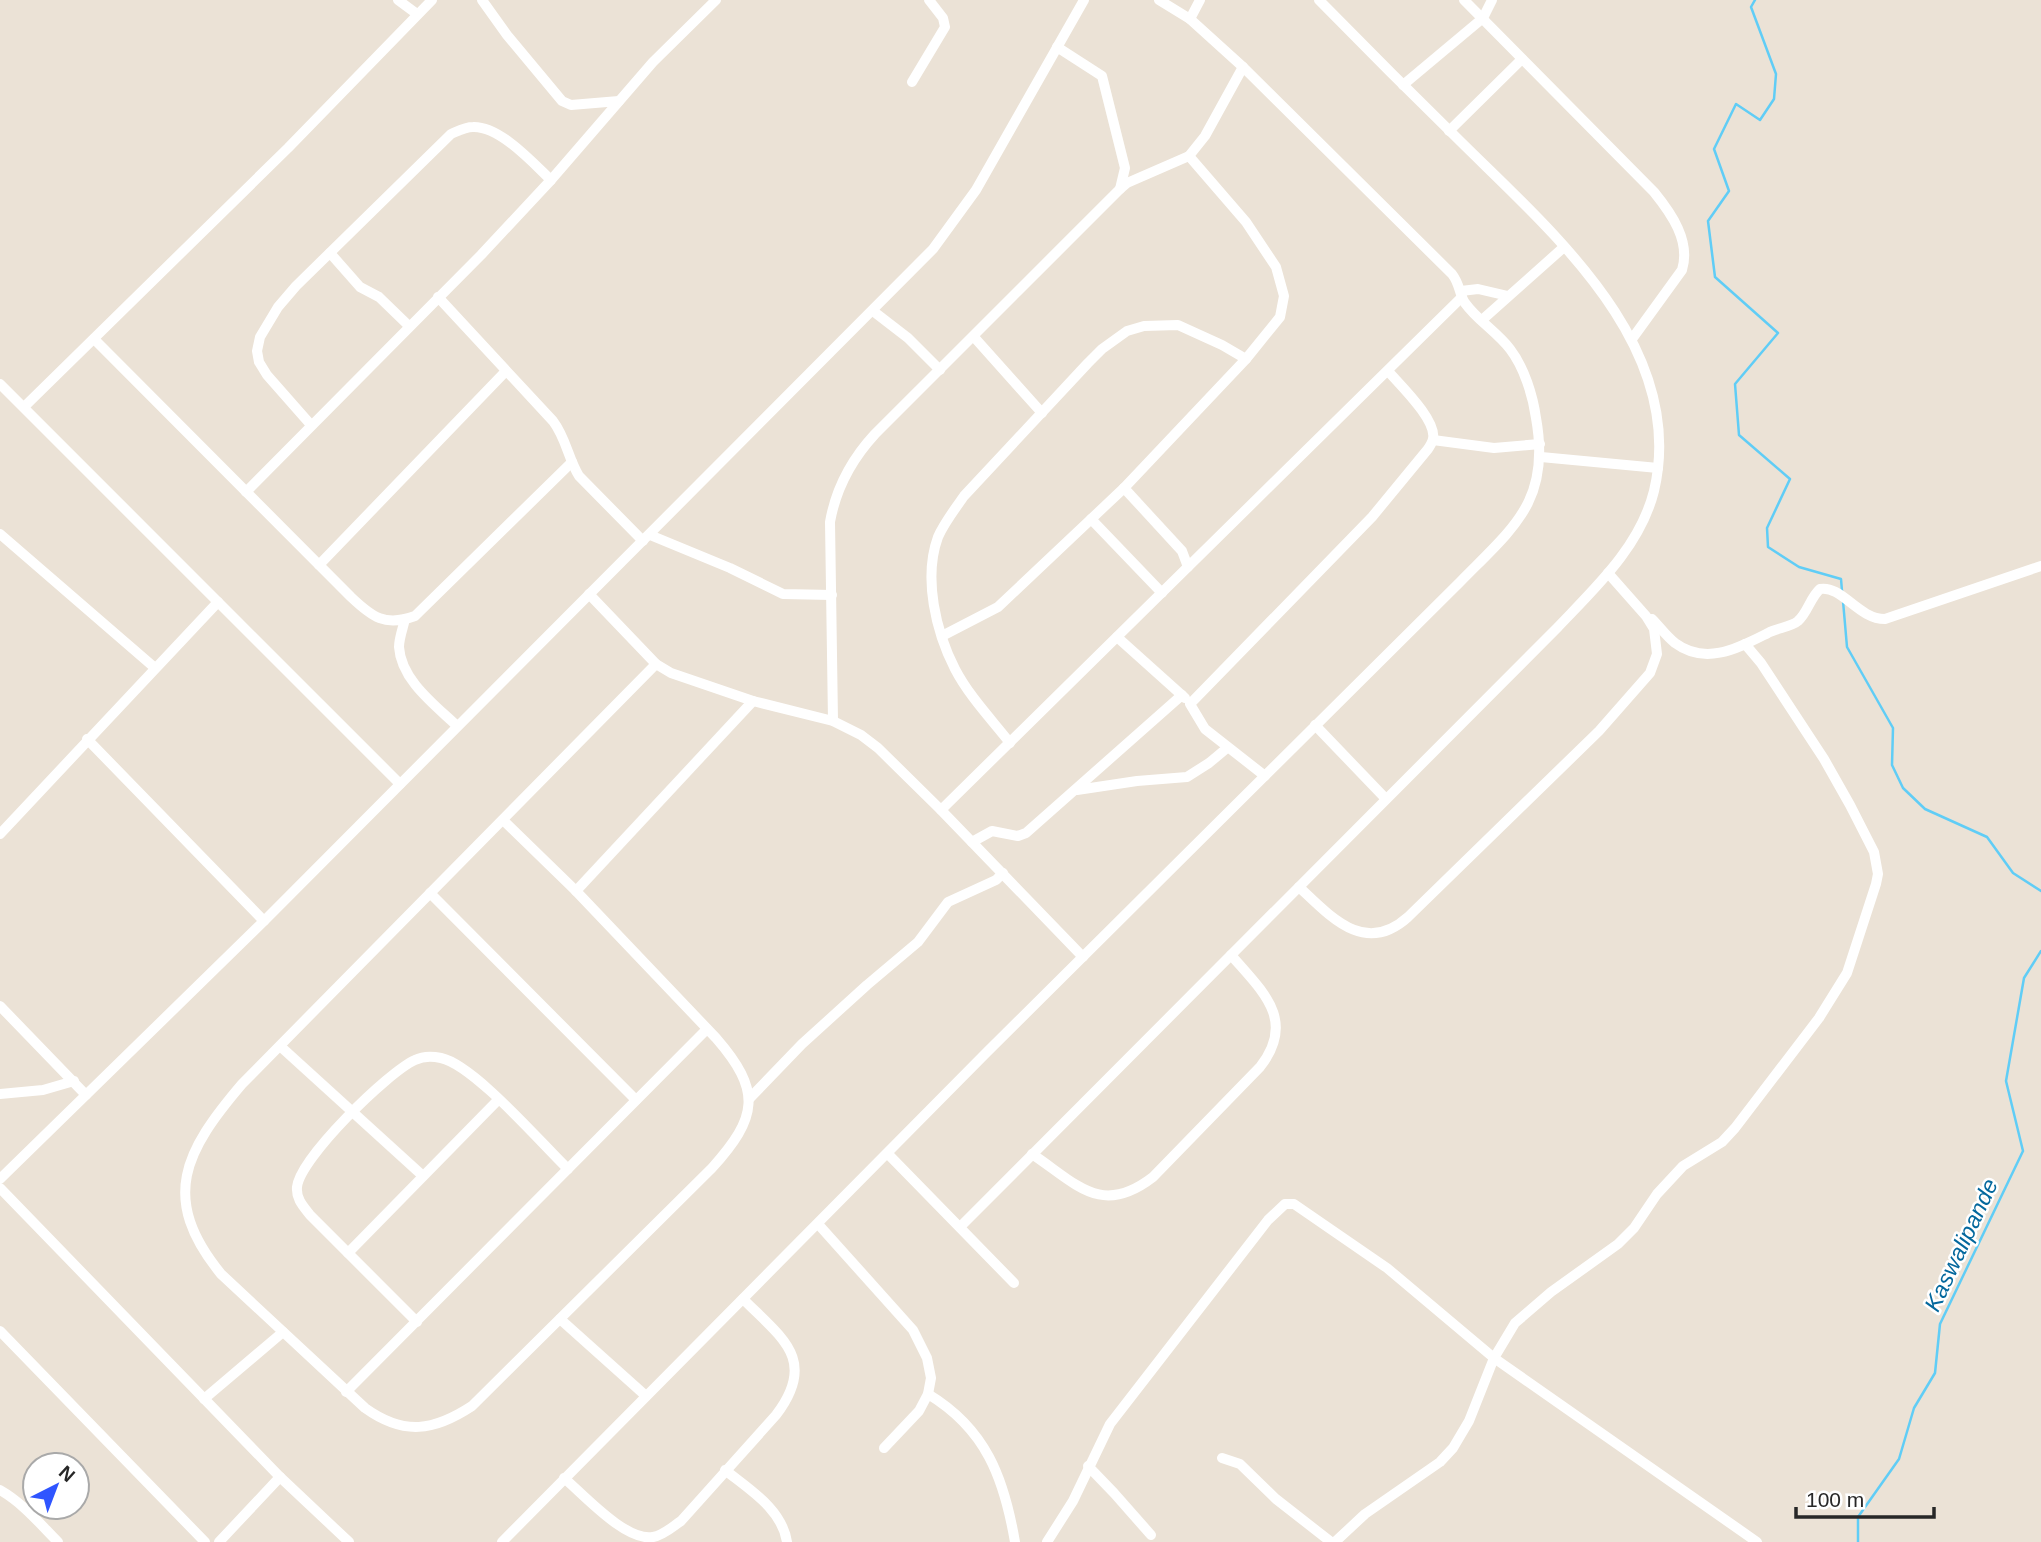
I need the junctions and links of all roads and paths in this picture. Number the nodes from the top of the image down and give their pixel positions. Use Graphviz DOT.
graph roads {
  1 [pos="398,0"];
  2 [pos="432,0"];
  3 [pos="482,0"];
  4 [pos="929,0"];
  5 [pos="1084,0"];
  6 [pos="1159,0"];
  7 [pos="1200,0"];
  8 [pos="1319,0"];
  9 [pos="1464,0"];
  10 [pos="1492,0"];
  11 [pos="710,2"];
  12 [pos="417,14"];
  13 [pos="1483,18"];
  14 [pos="1190,19"];
  15 [pos="1057,47"];
  16 [pos="1522,59"];
  17 [pos="1243,67"];
  18 [pos="912,82"];
  19 [pos="1403,85"];
  20 [pos="619,101"];
  21 [pos="1449,131"];
  22 [pos="1189,156"];
  23 [pos="551,180"];
  24 [pos="1120,189"];
  25 [pos="1564,247"];
  26 [pos="330,253"];
  27 [pos="1462,294"];
  28 [pos="1508,296"];
  29 [pos="438,297"];
  30 [pos="873,311"];
  31 [pos="1482,320"];
  32 [pos="409,326"];
  33 [pos="974,337"];
  34 [pos="94,339"];
  35 [pos="1632,339"];
  36 [pos="1246,359"];
  37 [pos="940,370"];
  38 [pos="506,371"];
  39 [pos="1388,371"];
  40 [pos="0,384"];
  41 [pos="24,407"];
  42 [pos="1042,412"];
  43 [pos="311,425"];
  44 [pos="1433,440"];
  45 [pos="1540,444"];
  46 [pos="1541,457"];
  47 [pos="572,462"];
  48 [pos="1658,468"];
  49 [pos="1124,488"];
  50 [pos="246,492"];
  51 [pos="1091,519"];
  52 [pos="0,534"];
  53 [pos="646,538"];
  54 [pos="319,565"];
  55 [pos="2041,566"];
  56 [pos="1188,567"];
  57 [pos="1608,573"];
  58 [pos="1162,593"];
  59 [pos="589,594"];
  60 [pos="832,594"];
  61 [pos="218,602"];
  62 [pos="1646,615"];
  63 [pos="405,620"];
  64 [pos="942,636"];
  65 [pos="1117,637"];
  66 [pos="1745,644"];
  67 [pos="656,664"];
  68 [pos="155,668"];
  69 [pos="1182,695"];
  70 [pos="753,701"];
  71 [pos="1190,704"];
  72 [pos="833,721"];
  73 [pos="1315,725"];
  74 [pos="457,726"];
  75 [pos="87,739"];
  76 [pos="1010,743"];
  77 [pos="1227,748"];
  78 [pos="1265,776"];
  79 [pos="400,784"];
  80 [pos="1077,790"];
  81 [pos="1386,799"];
  82 [pos="941,810"];
  83 [pos="0,815"];
  84 [pos="503,820"];
  85 [pos="9,824"];
  86 [pos="0,834"];
  87 [pos="972,842"];
  88 [pos="1003,873"];
  89 [pos="1299,887"];
  90 [pos="576,891"];
  91 [pos="430,893"];
  92 [pos="264,921"];
  93 [pos="1231,955"];
  94 [pos="1083,957"];
  95 [pos="0,1006"];
  96 [pos="707,1029"];
  97 [pos="280,1046"];
  98 [pos="74,1081"];
  99 [pos="0,1094"];
  100 [pos="86,1095"];
  101 [pos="749,1099"];
  102 [pos="498,1100"];
  103 [pos="636,1100"];
  104 [pos="353,1111"];
  105 [pos="888,1154"];
  106 [pos="1032,1154"];
  107 [pos="568,1169"];
  108 [pos="423,1176"];
  109 [pos="0,1179"];
  110 [pos="0,1188"];
  111 [pos="818,1224"];
  112 [pos="960,1227"];
  113 [pos="348,1253"];
  114 [pos="1014,1283"];
  115 [pos="743,1299"];
  116 [pos="560,1320"];
  117 [pos="417,1322"];
  118 [pos="0,1331"];
  119 [pos="282,1332"];
  120 [pos="1494,1358"];
  121 [pos="346,1392"];
  122 [pos="928,1395"];
  123 [pos="646,1396"];
  124 [pos="204,1399"];
  125 [pos="884,1448"];
  126 [pos="1222,1458"];
  127 [pos="1088,1466"];
  128 [pos="725,1470"];
  129 [pos="280,1478"];
  130 [pos="564,1478"];
  131 [pos="0,1490"];
  132 [pos="1151,1535"];
  133 [pos="58,1542"];
  134 [pos="205,1542"];
  135 [pos="219,1542"];
  136 [pos="349,1542"];
  137 [pos="502,1542"];
  138 [pos="786,1542"];
  139 [pos="1015,1542"];
  140 [pos="1047,1542"];
  141 [pos="1333,1542"];
  142 [pos="1757,1542"];
  1 -- 12 [label="street"];
  2 -- 12 [label="street"];
  3 -- 20 [label="street"];
  4 -- 18 [label="street"];
  5 -- 15 [label="street"];
  6 -- 14 [label="street"];
  7 -- 14 [label="street"];
  8 -- 19 [label="street"];
  9 -- 13 [label="street"];
  10 -- 13 [label="street"];
  11 -- 20 [label="street"];
  12 -- 34 [label="street"];
  13 -- 16 [label="street"];
  13 -- 19 [label="street"];
  14 -- 17 [label="street"];
  15 -- 24 [label="street"];
  15 -- 30 [label="street"];
  16 -- 21 [label="street"];
  16 -- 35 [label="street"];
  17 -- 22 [label="street"];
  17 -- 27 [label="street"];
  19 -- 21 [label="street"];
  20 -- 23 [label="street"];
  21 -- 25 [label="street"];
  22 -- 24 [label="street"];
  22 -- 36 [label="street"];
  23 -- 26 [label="street"];
  23 -- 29 [label="street"];
  24 -- 33 [label="street"];
  25 -- 28 [label="street"];
  25 -- 35 [label="street"];
  26 -- 32 [label="street"];
  26 -- 43 [label="street"];
  27 -- 28 [label="street"];
  27 -- 31 [label="street"];
  27 -- 39 [label="street"];
  28 -- 31 [label="street"];
  29 -- 32 [label="street"];
  29 -- 38 [label="street"];
  30 -- 37 [label="street"];
  30 -- 53 [label="street"];
  31 -- 45 [label="street"];
  32 -- 43 [label="street"];
  33 -- 37 [label="street"];
  33 -- 42 [label="street"];
  34 -- 41 [label="street"];
  34 -- 50 [label="street"];
  35 -- 48 [label="street"];
  36 -- 42 [label="street"];
  36 -- 49 [label="street"];
  37 -- 60 [label="street"];
  38 -- 47 [label="street"];
  38 -- 54 [label="street"];
  39 -- 44 [label="street"];
  39 -- 56 [label="street"];
  40 -- 41 [label="street"];
  41 -- 61 [label="street"];
  42 -- 64 [label="street"];
  43 -- 50 [label="street"];
  44 -- 45 [label="street"];
  44 -- 71 [label="street"];
  45 -- 46 [label="street"];
  46 -- 48 [label="street"];
  46 -- 73 [label="street"];
  47 -- 53 [label="street"];
  47 -- 63 [label="street"];
  48 -- 57 [label="street"];
  49 -- 51 [label="street"];
  49 -- 56 [label="street"];
  50 -- 54 [label="street"];
  51 -- 58 [label="street"];
  51 -- 64 [label="street"];
  52 -- 68 [label="street"];
  53 -- 59 [label="street"];
  53 -- 60 [label="street"];
  54 -- 63 [label="street"];
  55 -- 66 [label="street"];
  56 -- 58 [label="street"];
  57 -- 62 [label="street"];
  57 -- 81 [label="street"];
  58 -- 65 [label="street"];
  59 -- 67 [label="street"];
  59 -- 74 [label="street"];
  60 -- 72 [label="street"];
  61 -- 68 [label="street"];
  61 -- 79 [label="street"];
  62 -- 66 [label="street"];
  62 -- 89 [label="street"];
  63 -- 74 [label="street"];
  64 -- 76 [label="street"];
  65 -- 69 [label="street"];
  65 -- 76 [label="street"];
  66 -- 120 [label="street"];
  67 -- 70 [label="street"];
  67 -- 84 [label="street"];
  68 -- 75 [label="street"];
  69 -- 71 [label="street"];
  69 -- 80 [label="street"];
  70 -- 72 [label="street"];
  70 -- 90 [label="street"];
  71 -- 77 [label="street"];
  72 -- 82 [label="street"];
  73 -- 78 [label="street"];
  73 -- 81 [label="street"];
  74 -- 79 [label="street"];
  75 -- 85 [label="street"];
  75 -- 92 [label="street"];
  76 -- 82 [label="street"];
  77 -- 78 [label="street"];
  77 -- 80 [label="street"];
  78 -- 94 [label="street"];
  79 -- 92 [label="street"];
  80 -- 87 [label="street"];
  81 -- 89 [label="street"];
  82 -- 87 [label="street"];
  83 -- 85 [label="street"];
  84 -- 90 [label="street"];
  84 -- 91 [label="street"];
  85 -- 86 [label="street"];
  87 -- 88 [label="street"];
  88 -- 94 [label="street"];
  88 -- 101 [label="street"];
  89 -- 93 [label="street"];
  90 -- 96 [label="street"];
  91 -- 97 [label="street"];
  91 -- 103 [label="street"];
  92 -- 100 [label="street"];
  93 -- 106 [label="street"];
  93 -- 106 [label="street"];
  94 -- 105 [label="street"];
  95 -- 98 [label="street"];
  96 -- 101 [label="street"];
  96 -- 103 [label="street"];
  97 -- 104 [label="street"];
  97 -- 119 [label="street"];
  98 -- 99 [label="street"];
  98 -- 100 [label="street"];
  100 -- 109 [label="street"];
  101 -- 116 [label="street"];
  102 -- 104 [label="street"];
  102 -- 107 [label="street"];
  102 -- 108 [label="street"];
  103 -- 107 [label="street"];
  104 -- 108 [label="street"];
  104 -- 113 [label="street"];
  105 -- 111 [label="street"];
  105 -- 112 [label="street"];
  106 -- 112 [label="street"];
  107 -- 117 [label="street"];
  108 -- 113 [label="street"];
  110 -- 124 [label="street"];
  111 -- 115 [label="street"];
  111 -- 122 [label="street"];
  112 -- 114 [label="street"];
  113 -- 117 [label="street"];
  115 -- 123 [label="street"];
  115 -- 128 [label="street"];
  116 -- 121 [label="street"];
  116 -- 123 [label="street"];
  117 -- 121 [label="street"];
  118 -- 134 [label="street"];
  119 -- 121 [label="street"];
  119 -- 124 [label="street"];
  120 -- 127 [label="street"];
  120 -- 141 [label="street"];
  120 -- 142 [label="street"];
  122 -- 125 [label="street"];
  122 -- 139 [label="street"];
  123 -- 130 [label="street"];
  124 -- 129 [label="street"];
  126 -- 141 [label="street"];
  127 -- 132 [label="street"];
  127 -- 140 [label="street"];
  128 -- 130 [label="street"];
  128 -- 138 [label="street"];
  129 -- 135 [label="street"];
  129 -- 136 [label="street"];
  130 -- 137 [label="street"];
  131 -- 133 [label="street"];
}
